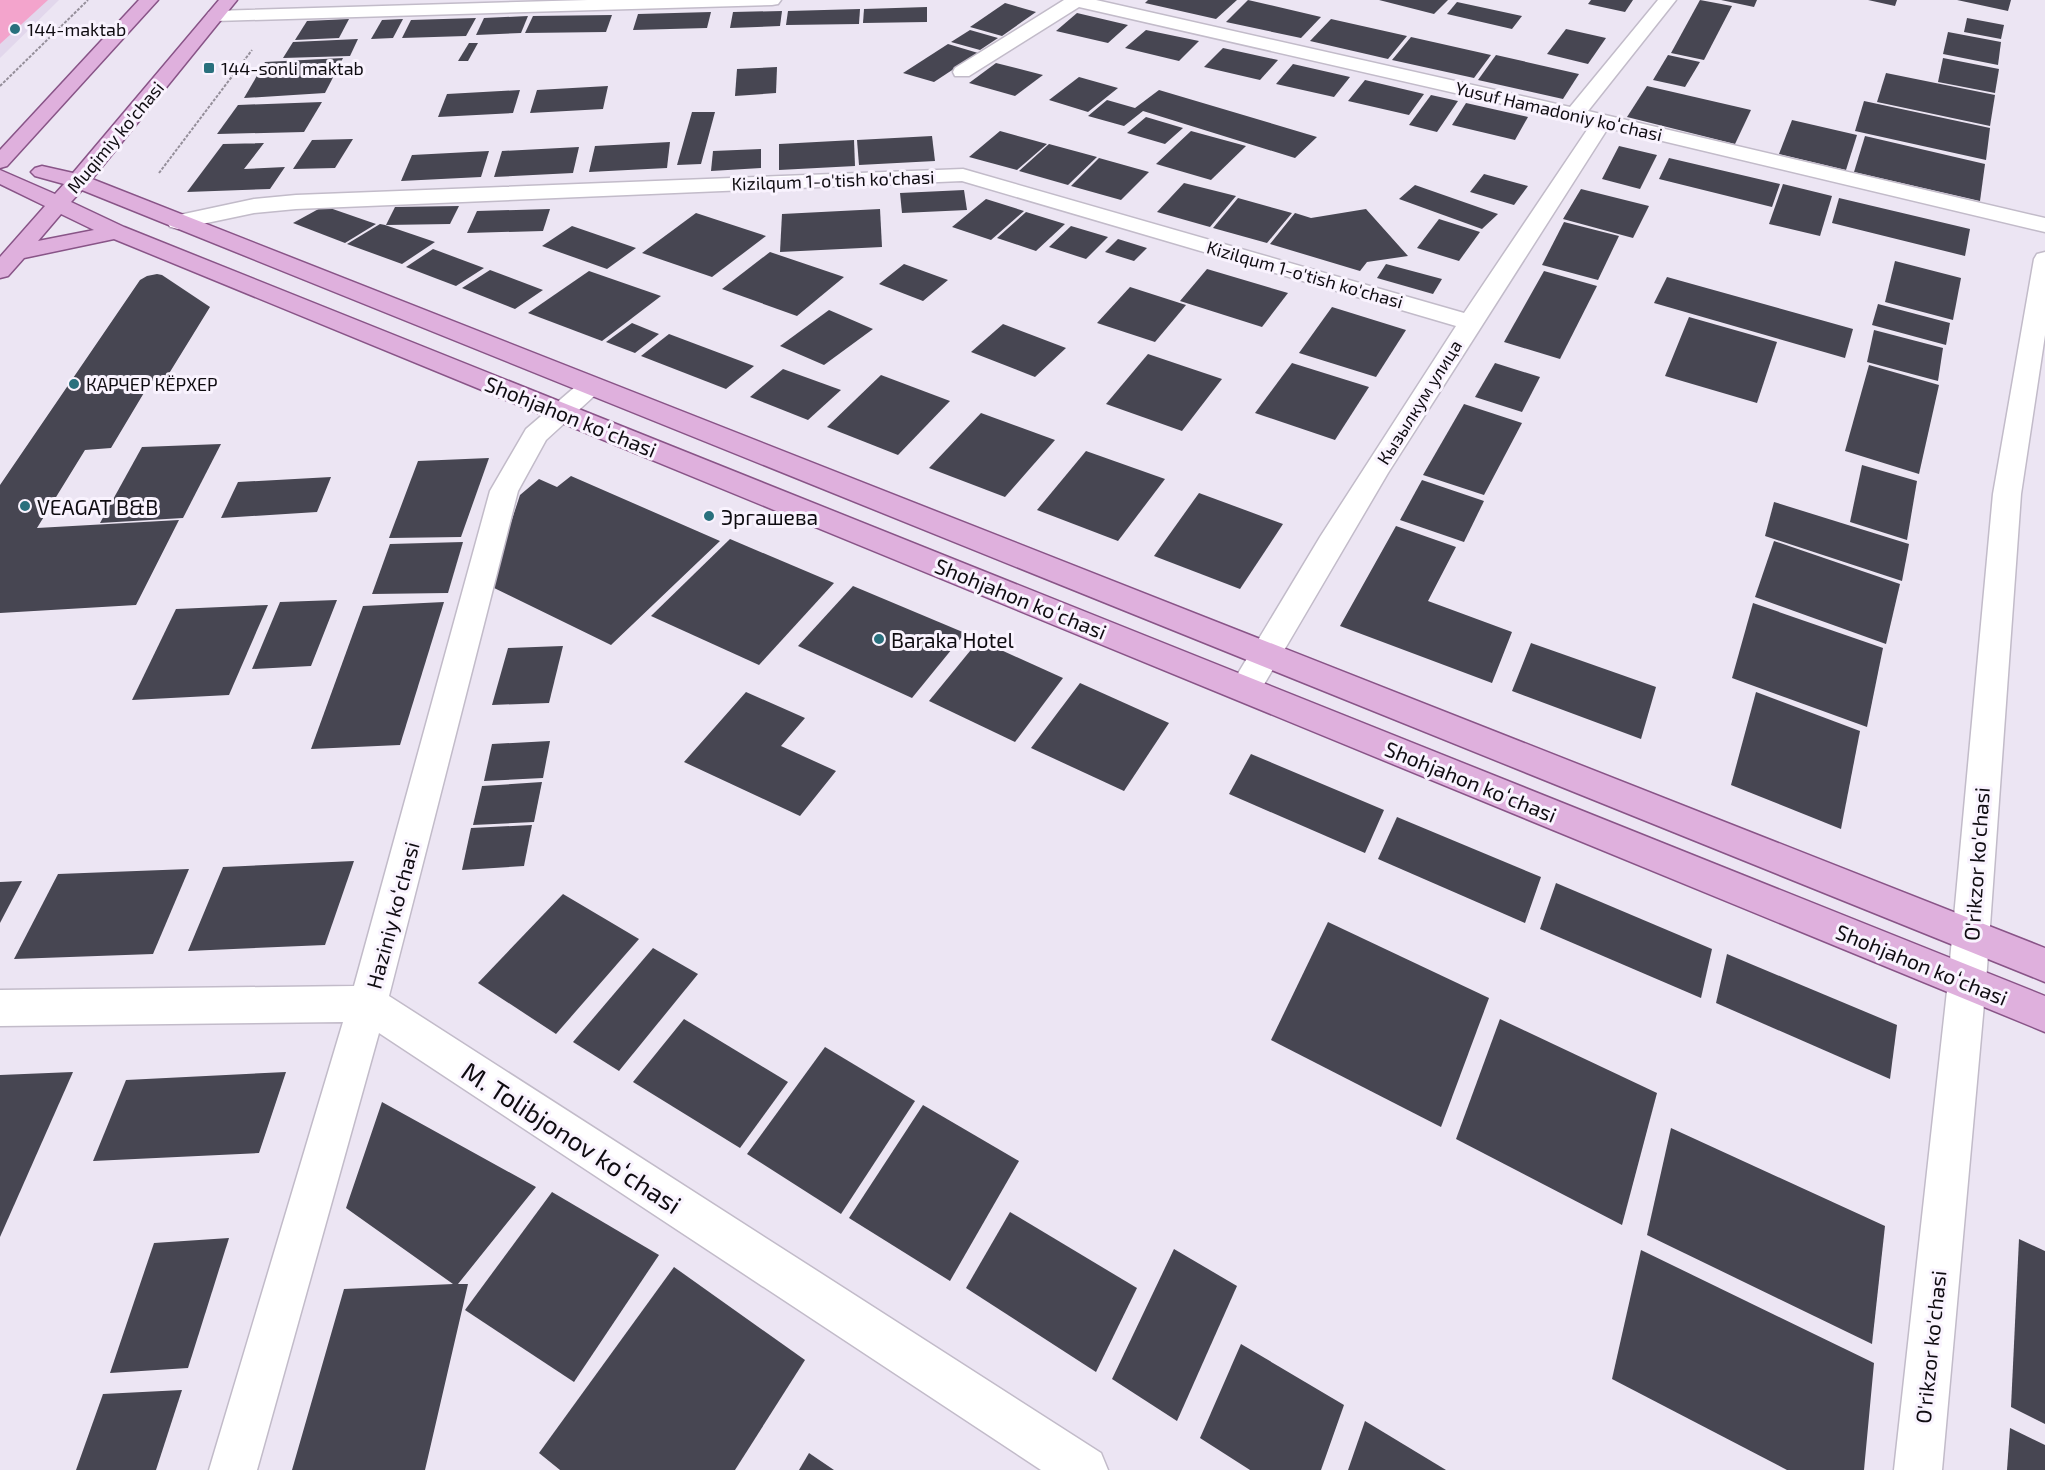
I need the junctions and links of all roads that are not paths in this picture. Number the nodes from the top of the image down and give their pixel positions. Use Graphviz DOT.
graph roads {
  1 [pos="149,0"];
  2 [pos="228,0"];
  3 [pos="772,0"];
  4 [pos="1074,0"];
  5 [pos="1667,0"];
  6 [pos="215,16"];
  7 [pos="962,72"];
  8 [pos="1575,114"];
  9 [pos="1603,121"];
  10 [pos="98,159"];
  11 [pos="0,162"];
  12 [pos="42,172"];
  13 [pos="0,174"];
  14 [pos="80,181"];
  15 [pos="59,204"];
  16 [pos="178,222"];
  17 [pos="2045,225"];
  18 [pos="116,231"];
  19 [pos="2045,259"];
  20 [pos="7,262"];
  21 [pos="1469,322"];
  22 [pos="591,387"];
  23 [pos="560,412"];
  24 [pos="1265,655"];
  25 [pos="1245,689"];
  26 [pos="1970,935"];
  27 [pos="2045,965"];
  28 [pos="1967,982"];
  29 [pos="368,1004"];
  30 [pos="0,1008"];
  31 [pos="2045,1014"];
  32 [pos="233,1470"];
  33 [pos="1084,1470"];
  34 [pos="1918,1470"];
  1 -- 11 [label="main road"];
  2 -- 6 [label="main road, Muqimiy ko'chasi"];
  3 -- 6 [label="street"];
  4 -- 7 [label="street"];
  4 -- 8 [label="street, Yusuf Hamadoniy koʻchasi"];
  5 -- 8 [label="street"];
  6 -- 10 [label="main road, Muqimiy ko'chasi"];
  8 -- 9 [label="street, Yusuf Hamadoniy koʻchasi"];
  9 -- 17 [label="street, Yusuf Hamadoniy koʻchasi"];
  9 -- 21 [label="street, Кызылкум улица"];
  10 -- 12 [label="main road"];
  10 -- 14 [label="main road, Muqimiy ko'chasi"];
  12 -- 13 [label="main road"];
  12 -- 14 [label="main road, Shohjahon koʻchasi"];
  13 -- 15 [label="main road, Shohjahon koʻchasi"];
  14 -- 15 [label="main road, Muqimiy ko'chasi"];
  14 -- 16 [label="main road, Shohjahon koʻchasi"];
  15 -- 18 [label="main road, Shohjahon koʻchasi"];
  15 -- 20 [label="main road, Muqimiy ko'chasi"];
  16 -- 21 [label="street, Kizilqum 1-o'tish ko'chasi"];
  16 -- 22 [label="main road, Shohjahon koʻchasi"];
  18 -- 20 [label="main road"];
  18 -- 23 [label="main road, Shohjahon koʻchasi"];
  19 -- 26 [label="street, O'rikzor ko'chasi"];
  21 -- 24 [label="street, Кызылкум улица"];
  22 -- 23 [label="street, Haziniy koʻchasi"];
  22 -- 24 [label="main road, Shohjahon koʻchasi"];
  23 -- 25 [label="main road, Shohjahon koʻchasi"];
  23 -- 29 [label="street, Haziniy koʻchasi"];
  24 -- 25 [label="street, Кызылкум улица"];
  24 -- 26 [label="main road, Shohjahon koʻchasi"];
  25 -- 28 [label="main road, Shohjahon koʻchasi"];
  26 -- 27 [label="main road, Shohjahon koʻchasi"];
  26 -- 28 [label="street, O'rikzor ko'chasi"];
  28 -- 31 [label="main road, Shohjahon koʻchasi"];
  28 -- 34 [label="street, O'rikzor ko'chasi"];
  29 -- 30 [label="street"];
  29 -- 32 [label="street, Haziniy koʻchasi"];
  29 -- 33 [label="street, M. Tolibjonov koʻchasi"];
}
